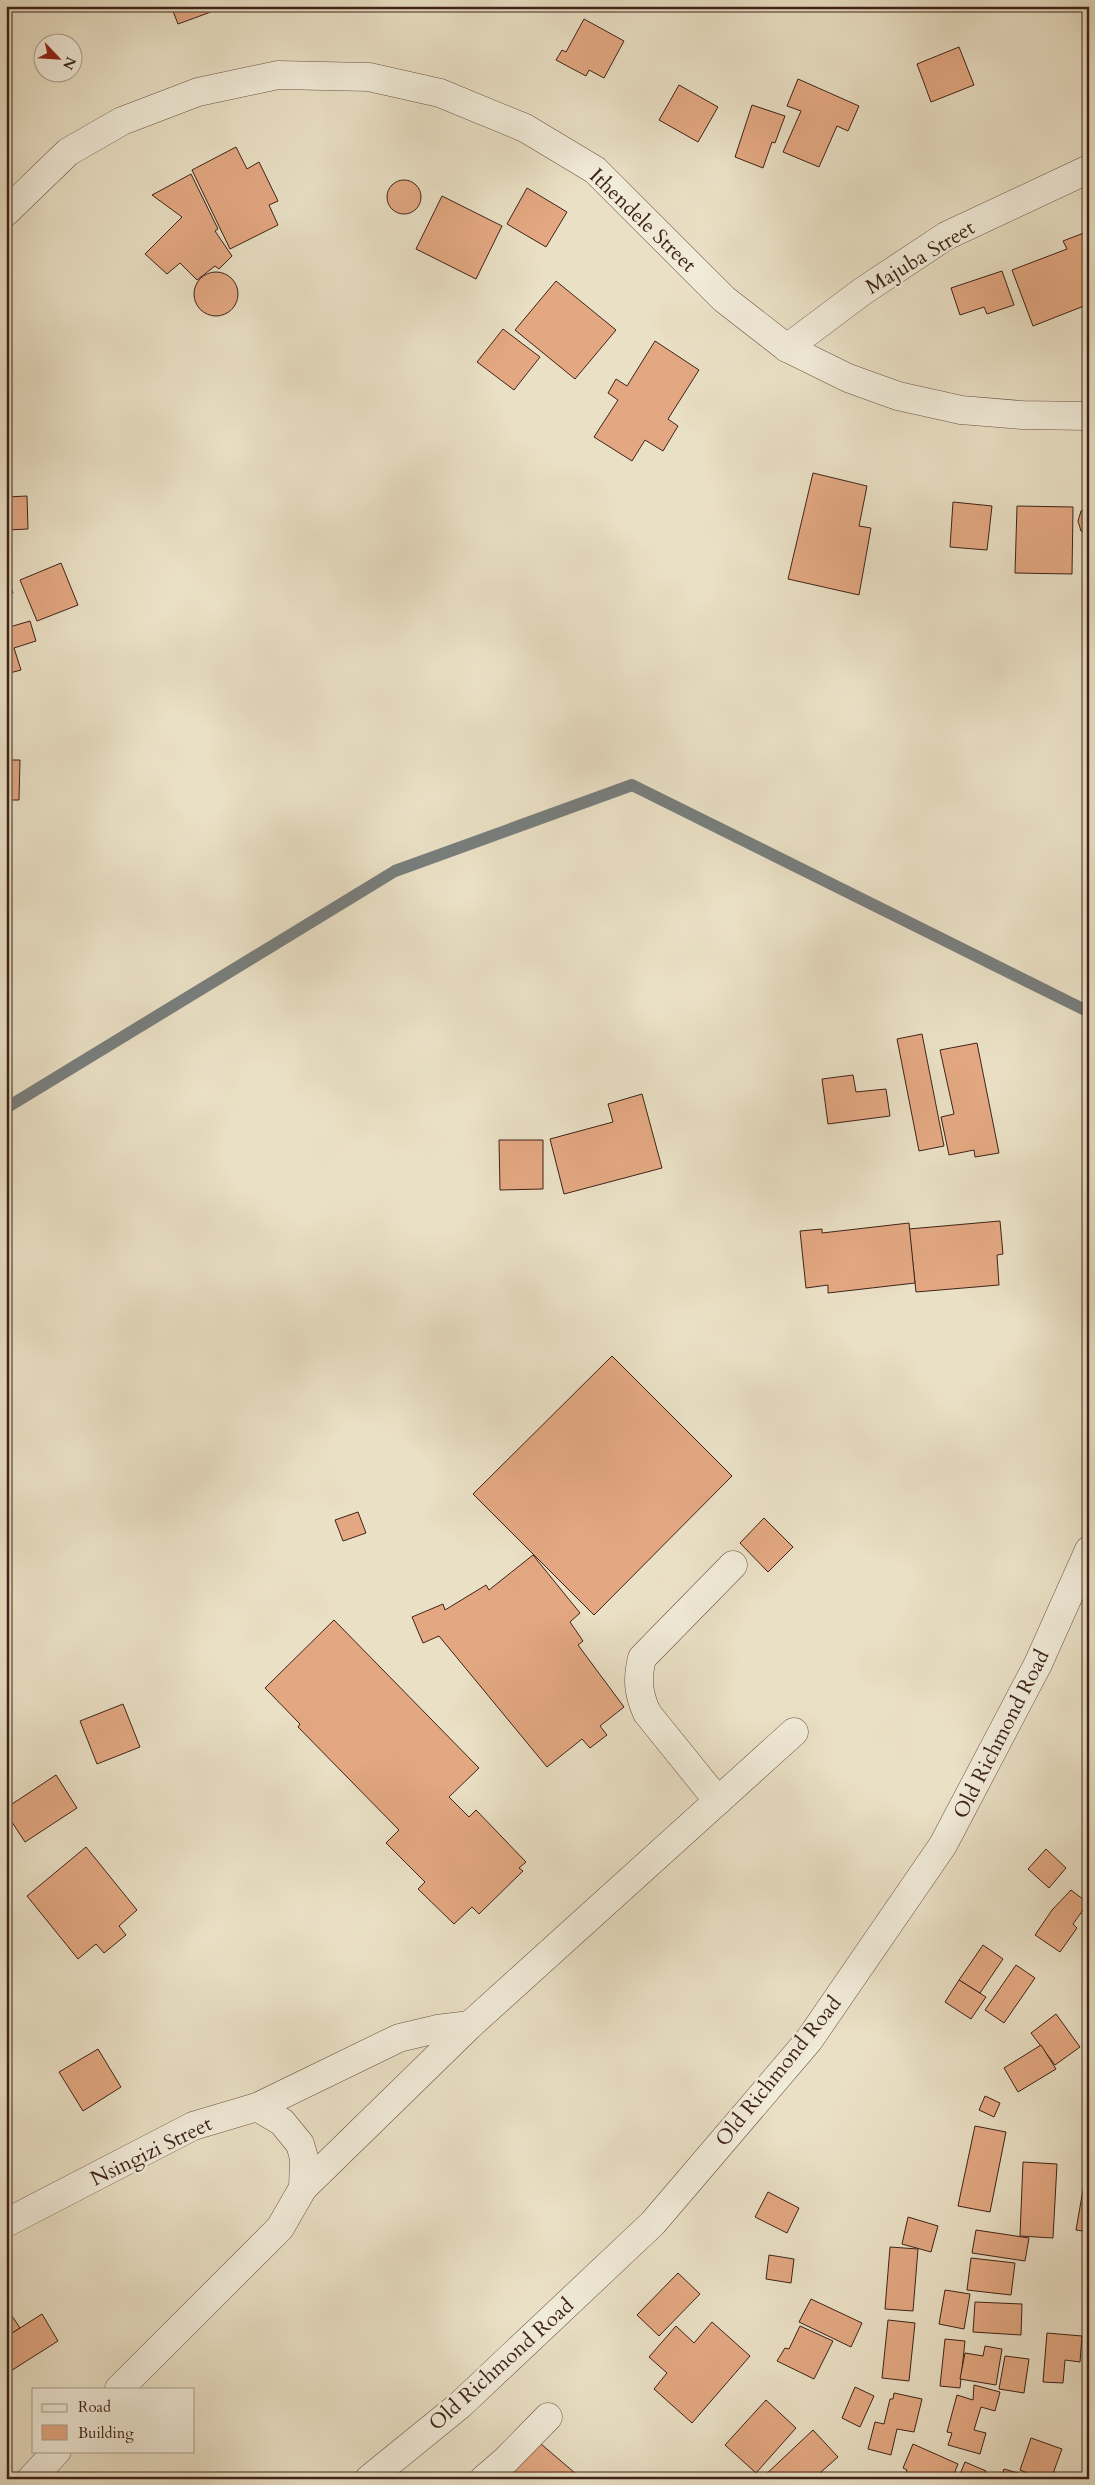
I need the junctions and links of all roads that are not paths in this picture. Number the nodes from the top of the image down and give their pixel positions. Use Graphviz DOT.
graph roads {
  1 [pos="1089,169"];
  2 [pos="6,212"];
  3 [pos="787,348"];
  4 [pos="1089,416"];
  5 [pos="1089,1550"];
  6 [pos="733,1565"];
  7 [pos="794,1732"];
  8 [pos="718,1801"];
  9 [pos="470,2026"];
  10 [pos="258,2107"];
  11 [pos="302,2188"];
  12 [pos="6,2223"];
  13 [pos="120,2388"];
  14 [pos="548,2417"];
  15 [pos="56,2452"];
  16 [pos="31,2479"];
  17 [pos="370,2479"];
  18 [pos="484,2479"];
  1 -- 3 [label="street, Majuba Street"];
  2 -- 3 [label="street, Ithendele Street"];
  3 -- 4 [label="street, Ithendele Street"];
  5 -- 17 [label="street, Old Richmond Road"];
  6 -- 8 [label="street"];
  7 -- 8 [label="street"];
  8 -- 9 [label="street"];
  9 -- 10 [label="street, Nsingizi Street"];
  9 -- 11 [label="street"];
  10 -- 11 [label="street"];
  10 -- 12 [label="street, Nsingizi Street"];
  11 -- 13 [label="street"];
  14 -- 18 [label="street"];
  15 -- 16 [label="street"];
}
